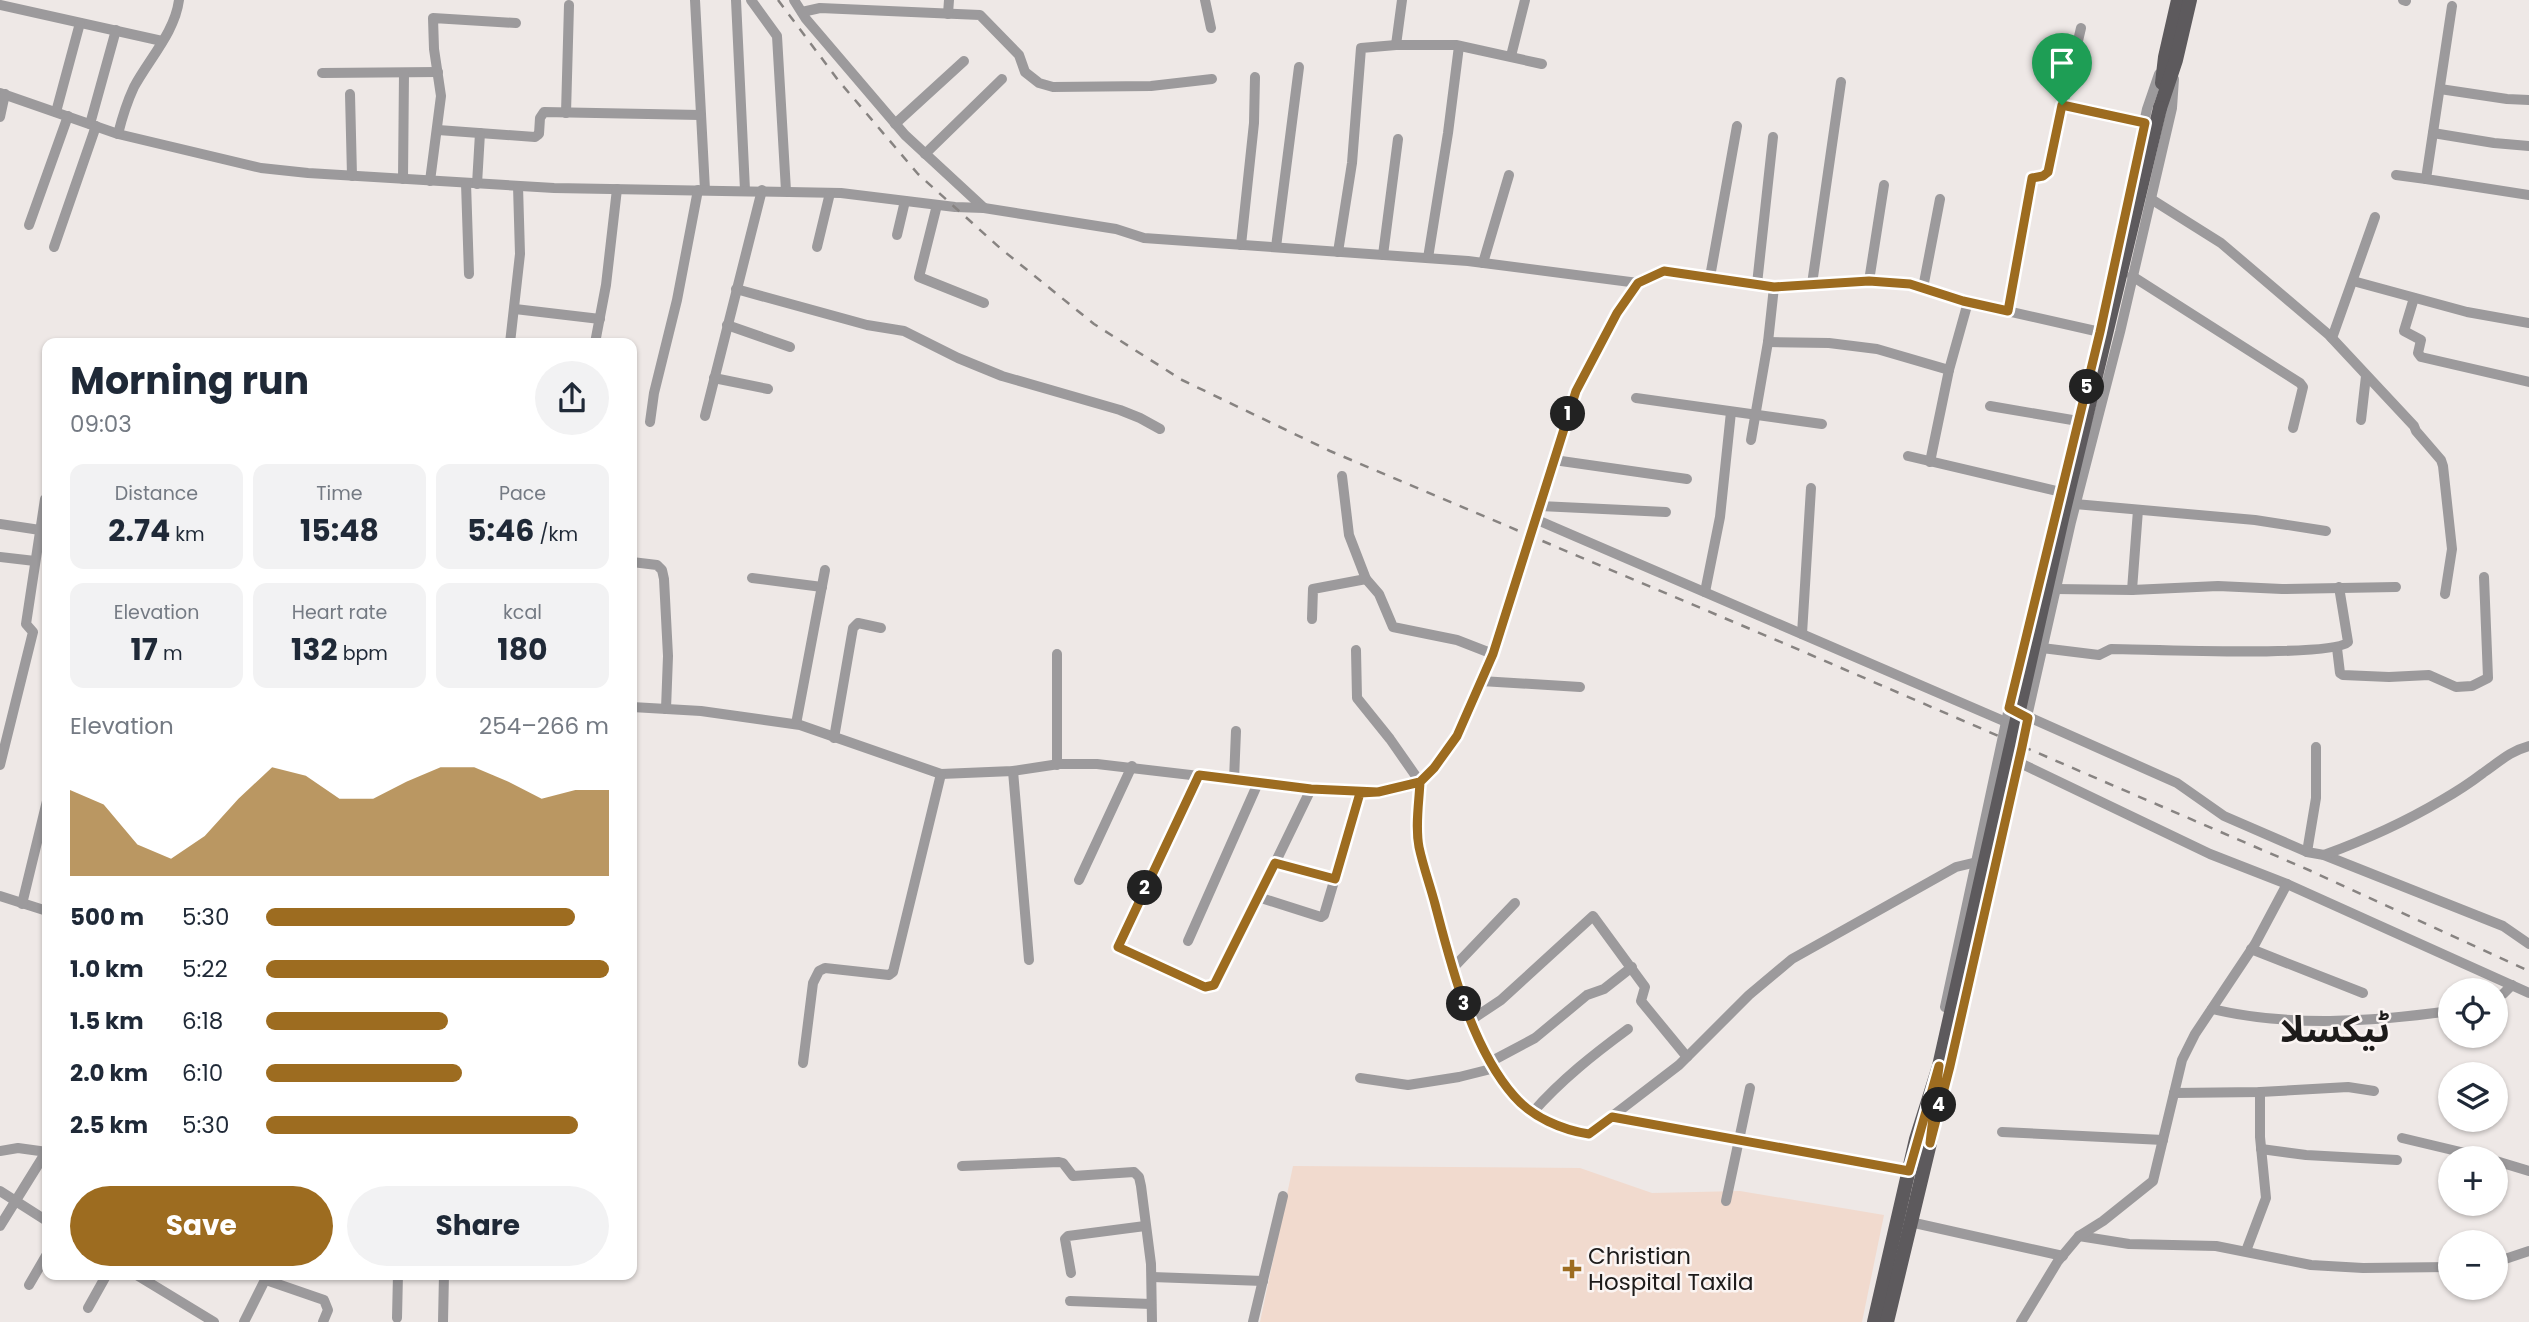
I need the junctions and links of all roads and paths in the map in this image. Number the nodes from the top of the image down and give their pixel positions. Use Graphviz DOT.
graph roads {
  1 [pos="179,0"];
  2 [pos="695,0"];
  3 [pos="736,0"];
  4 [pos="751,0"];
  5 [pos="794,0"];
  6 [pos="949,0"];
  7 [pos="1205,0"];
  8 [pos="1402,0"];
  9 [pos="1525,0"];
  10 [pos="2178,0"];
  11 [pos="2190,0"];
  12 [pos="0,5"];
  13 [pos="569,5"];
  14 [pos="2452,6"];
  15 [pos="802,12"];
  16 [pos="948,14"];
  17 [pos="80,23"];
  18 [pos="516,23"];
  19 [pos="1211,28"];
  20 [pos="2081,28"];
  21 [pos="116,30"];
  22 [pos="162,41"];
  23 [pos="1396,45"];
  24 [pos="1459,46"];
  25 [pos="1511,56"];
  26 [pos="2170,59"];
  27 [pos="964,61"];
  28 [pos="1542,64"];
  29 [pos="1299,67"];
  30 [pos="404,72"];
  31 [pos="438,72"];
  32 [pos="322,73"];
  33 [pos="1255,77"];
  34 [pos="1002,79"];
  35 [pos="1212,79"];
  36 [pos="1841,82"];
  37 [pos="2440,89"];
  38 [pos="2,93"];
  39 [pos="349,94"];
  40 [pos="2529,100"];
  41 [pos="2062,105"];
  42 [pos="56,112"];
  43 [pos="566,113"];
  44 [pos="700,115"];
  45 [pos="68,116"];
  46 [pos="0,117"];
  47 [pos="2145,123"];
  48 [pos="895,124"];
  49 [pos="93,125"];
  50 [pos="1737,126"];
  51 [pos="438,131"];
  52 [pos="480,133"];
  53 [pos="118,134"];
  54 [pos="2433,134"];
  55 [pos="1773,137"];
  56 [pos="1398,139"];
  57 [pos="2529,146"];
  58 [pos="925,154"];
  59 [pos="1509,175"];
  60 [pos="2396,175"];
  61 [pos="352,176"];
  62 [pos="403,179"];
  63 [pos="2426,179"];
  64 [pos="430,181"];
  65 [pos="472,183"];
  66 [pos="1884,185"];
  67 [pos="518,186"];
  68 [pos="617,189"];
  69 [pos="701,190"];
  70 [pos="745,190"];
  71 [pos="762,190"];
  72 [pos="786,191"];
  73 [pos="830,193"];
  74 [pos="2529,195"];
  75 [pos="2151,199"];
  76 [pos="1940,200"];
  77 [pos="905,201"];
  78 [pos="937,205"];
  79 [pos="984,208"];
  80 [pos="2375,217"];
  81 [pos="29,225"];
  82 [pos="897,235"];
  83 [pos="1241,245"];
  84 [pos="54,247"];
  85 [pos="817,247"];
  86 [pos="1276,247"];
  87 [pos="1338,252"];
  88 [pos="1383,255"];
  89 [pos="1428,258"];
  90 [pos="1483,263"];
  91 [pos="469,274"];
  92 [pos="2132,276"];
  93 [pos="1710,277"];
  94 [pos="1869,281"];
  95 [pos="2353,281"];
  96 [pos="1638,283"];
  97 [pos="1757,284"];
  98 [pos="1812,284"];
  99 [pos="1774,287"];
  100 [pos="1923,288"];
  101 [pos="736,289"];
  102 [pos="2414,298"];
  103 [pos="1968,302"];
  104 [pos="984,303"];
  105 [pos="515,309"];
  106 [pos="2008,311"];
  107 [pos="600,319"];
  108 [pos="2529,323"];
  109 [pos="727,325"];
  110 [pos="2100,332"];
  111 [pos="511,338"];
  112 [pos="596,338"];
  113 [pos="2332,338"];
  114 [pos="1768,342"];
  115 [pos="790,347"];
  116 [pos="1949,370"];
  117 [pos="2367,376"];
  118 [pos="714,378"];
  119 [pos="2529,382"];
  120 [pos="768,389"];
  121 [pos="1636,398"];
  122 [pos="1990,406"];
  123 [pos="1731,412"];
  124 [pos="1754,414"];
  125 [pos="705,416"];
  126 [pos="2361,420"];
  127 [pos="650,422"];
  128 [pos="2078,422"];
  129 [pos="1822,424"];
  130 [pos="2293,428"];
  131 [pos="1160,429"];
  132 [pos="1751,440"];
  133 [pos="1908,456"];
  134 [pos="1554,460"];
  135 [pos="1930,462"];
  136 [pos="1342,477"];
  137 [pos="1687,480"];
  138 [pos="1811,488"];
  139 [pos="2061,492"];
  140 [pos="2076,504"];
  141 [pos="1540,506"];
  142 [pos="2138,510"];
  143 [pos="1666,512"];
  144 [pos="1535,519"];
  145 [pos="42,520"];
  146 [pos="0,524"];
  147 [pos="40,530"];
  148 [pos="2326,531"];
  149 [pos="0,557"];
  150 [pos="34,561"];
  151 [pos="637,563"];
  152 [pos="825,570"];
  153 [pos="2484,577"];
  154 [pos="752,578"];
  155 [pos="1366,579"];
  156 [pos="822,587"];
  157 [pos="2339,587"];
  158 [pos="2396,587"];
  159 [pos="2056,589"];
  160 [pos="2132,590"];
  161 [pos="1705,592"];
  162 [pos="2445,594"];
  163 [pos="1312,619"];
  164 [pos="881,628"];
  165 [pos="1802,634"];
  166 [pos="2042,648"];
  167 [pos="2337,648"];
  168 [pos="1356,650"];
  169 [pos="1057,654"];
  170 [pos="1493,654"];
  171 [pos="1481,681"];
  172 [pos="1580,687"];
  173 [pos="637,707"];
  174 [pos="2009,708"];
  175 [pos="666,709"];
  176 [pos="2028,718"];
  177 [pos="2006,722"];
  178 [pos="796,724"];
  179 [pos="1236,731"];
  180 [pos="834,738"];
  181 [pos="2529,746"];
  182 [pos="2316,747"];
  183 [pos="2018,762"];
  184 [pos="0,765"];
  185 [pos="1057,765"];
  186 [pos="1132,766"];
  187 [pos="1013,771"];
  188 [pos="941,774"];
  189 [pos="1199,775"];
  190 [pos="1234,780"];
  191 [pos="1420,782"];
  192 [pos="1258,783"];
  193 [pos="1311,789"];
  194 [pos="1360,793"];
  195 [pos="42,822"];
  196 [pos="2308,852"];
  197 [pos="2324,855"];
  198 [pos="1977,862"];
  199 [pos="1275,863"];
  200 [pos="1335,879"];
  201 [pos="1079,880"];
  202 [pos="2287,884"];
  203 [pos="0,895"];
  204 [pos="1258,897"];
  205 [pos="1515,903"];
  206 [pos="22,904"];
  207 [pos="42,910"];
  208 [pos="1188,941"];
  209 [pos="2529,944"];
  210 [pos="2251,949"];
  211 [pos="1029,960"];
  212 [pos="1632,967"];
  213 [pos="1452,970"];
  214 [pos="2512,985"];
  215 [pos="2508,989"];
  216 [pos="2363,993"];
  217 [pos="2529,993"];
  218 [pos="2212,1009"];
  219 [pos="2438,1012"];
  220 [pos="1471,1020"];
  221 [pos="1628,1029"];
  222 [pos="1687,1057"];
  223 [pos="803,1063"];
  224 [pos="1493,1065"];
  225 [pos="1360,1078"];
  226 [pos="1750,1088"];
  227 [pos="2374,1091"];
  228 [pos="2260,1092"];
  229 [pos="2174,1093"];
  230 [pos="1533,1112"];
  231 [pos="1612,1117"];
  232 [pos="2003,1132"];
  233 [pos="2402,1138"];
  234 [pos="1739,1140"];
  235 [pos="2163,1140"];
  236 [pos="1923,1141"];
  237 [pos="2438,1147"];
  238 [pos="2261,1149"];
  239 [pos="0,1151"];
  240 [pos="42,1151"];
  241 [pos="42,1160"];
  242 [pos="2397,1160"];
  243 [pos="2508,1165"];
  244 [pos="962,1166"];
  245 [pos="1909,1171"];
  246 [pos="2529,1171"];
  247 [pos="0,1191"];
  248 [pos="1283,1196"];
  249 [pos="15,1201"];
  250 [pos="1726,1201"];
  251 [pos="42,1218"];
  252 [pos="1910,1222"];
  253 [pos="0,1226"];
  254 [pos="1145,1226"];
  255 [pos="2079,1236"];
  256 [pos="2246,1251"];
  257 [pos="2529,1251"];
  258 [pos="2063,1255"];
  259 [pos="2508,1258"];
  260 [pos="42,1263"];
  261 [pos="2438,1266"];
  262 [pos="1071,1273"];
  263 [pos="1152,1277"];
  264 [pos="104,1280"];
  265 [pos="145,1280"];
  266 [pos="265,1280"];
  267 [pos="274,1280"];
  268 [pos="398,1280"];
  269 [pos="444,1280"];
  270 [pos="1263,1281"];
  271 [pos="29,1285"];
  272 [pos="1070,1301"];
  273 [pos="1151,1304"];
  274 [pos="88,1308"];
  275 [pos="397,1318"];
  276 [pos="214,1322"];
  277 [pos="244,1322"];
  278 [pos="323,1322"];
  279 [pos="443,1322"];
  280 [pos="1152,1322"];
  281 [pos="1253,1322"];
  282 [pos="1874,1322"];
  283 [pos="1887,1322"];
  284 [pos="2021,1322"];
  1 -- 22 [label="street"];
  2 -- 44 [label="street"];
  3 -- 70 [label="street"];
  4 -- 72 [label="street"];
  5 -- 15 [label="street"];
  6 -- 16 [label="street"];
  7 -- 19 [label="street"];
  8 -- 23 [label="street"];
  9 -- 25 [label="street"];
  10 -- 26 [label="main road"];
  11 -- 26 [label="main road"];
  12 -- 17 [label="street"];
  13 -- 43 [label="street"];
  14 -- 37 [label="street"];
  15 -- 16 [label="street"];
  15 -- 48 [label="street"];
  16 -- 35 [label="street"];
  17 -- 21 [label="street"];
  17 -- 42 [label="street"];
  18 -- 31 [label="street"];
  20 -- 41 [label="street"];
  21 -- 22 [label="street"];
  21 -- 49 [label="street"];
  22 -- 53 [label="street"];
  23 -- 24 [label="street"];
  23 -- 87 [label="street"];
  24 -- 25 [label="street"];
  24 -- 89 [label="street"];
  25 -- 28 [label="street"];
  26 -- 47 [label="street"];
  26 -- 75 [label="street"];
  26 -- 236 [label="main road, bridge"];
  27 -- 48 [label="street"];
  29 -- 86 [label="street"];
  30 -- 31 [label="street"];
  30 -- 32 [label="street"];
  30 -- 62 [label="street"];
  31 -- 51 [label="street"];
  33 -- 83 [label="street"];
  34 -- 58 [label="street"];
  36 -- 98 [label="street"];
  37 -- 40 [label="street"];
  37 -- 54 [label="street"];
  38 -- 42 [label="street"];
  38 -- 46 [label="street"];
  39 -- 61 [label="street"];
  41 -- 47 [label="street"];
  41 -- 106 [label="street"];
  42 -- 45 [label="street"];
  43 -- 44 [label="street"];
  43 -- 52 [label="street"];
  44 -- 69 [label="street"];
  45 -- 49 [label="street"];
  45 -- 81 [label="street"];
  47 -- 110 [label="street"];
  48 -- 58 [label="street"];
  49 -- 53 [label="street"];
  49 -- 84 [label="street"];
  50 -- 93 [label="street"];
  51 -- 52 [label="street"];
  51 -- 64 [label="street"];
  52 -- 65 [label="street"];
  53 -- 61 [label="street"];
  54 -- 57 [label="street"];
  54 -- 63 [label="street"];
  55 -- 97 [label="street"];
  56 -- 88 [label="street"];
  58 -- 79 [label="street"];
  59 -- 90 [label="street"];
  60 -- 63 [label="street"];
  61 -- 62 [label="street"];
  62 -- 64 [label="street"];
  63 -- 74 [label="street"];
  64 -- 65 [label="street"];
  65 -- 67 [label="street"];
  65 -- 91 [label="street"];
  66 -- 94 [label="street"];
  67 -- 68 [label="street"];
  67 -- 105 [label="street"];
  68 -- 69 [label="street"];
  68 -- 107 [label="street"];
  69 -- 70 [label="street"];
  69 -- 127 [label="street"];
  70 -- 71 [label="street"];
  71 -- 72 [label="street"];
  71 -- 101 [label="street"];
  72 -- 73 [label="street"];
  73 -- 77 [label="street"];
  73 -- 85 [label="street"];
  75 -- 92 [label="street"];
  75 -- 113 [label="street"];
  76 -- 100 [label="street"];
  77 -- 78 [label="street"];
  77 -- 82 [label="street"];
  78 -- 79 [label="street"];
  78 -- 104 [label="street"];
  79 -- 83 [label="street"];
  80 -- 95 [label="street"];
  83 -- 86 [label="street"];
  86 -- 87 [label="street"];
  87 -- 88 [label="street"];
  88 -- 89 [label="street"];
  89 -- 90 [label="street"];
  90 -- 96 [label="street"];
  92 -- 130 [label="street"];
  92 -- 140 [label="street"];
  93 -- 96 [label="street"];
  93 -- 97 [label="street"];
  94 -- 98 [label="street"];
  94 -- 100 [label="street"];
  95 -- 102 [label="street"];
  95 -- 113 [label="street"];
  96 -- 134 [label="street"];
  97 -- 99 [label="street"];
  98 -- 99 [label="street"];
  99 -- 114 [label="street"];
  100 -- 103 [label="street"];
  101 -- 109 [label="street"];
  101 -- 131 [label="street"];
  102 -- 108 [label="street"];
  102 -- 119 [label="street"];
  103 -- 106 [label="street"];
  103 -- 116 [label="street"];
  105 -- 107 [label="street"];
  105 -- 111 [label="street"];
  106 -- 110 [label="street"];
  107 -- 112 [label="street"];
  109 -- 115 [label="street"];
  109 -- 118 [label="street"];
  110 -- 128 [label="street"];
  113 -- 117 [label="street"];
  114 -- 116 [label="street"];
  114 -- 124 [label="street"];
  116 -- 135 [label="street"];
  117 -- 126 [label="street"];
  117 -- 162 [label="street"];
  118 -- 120 [label="street"];
  118 -- 125 [label="street"];
  121 -- 123 [label="street"];
  122 -- 128 [label="street"];
  123 -- 124 [label="street"];
  123 -- 161 [label="street"];
  124 -- 129 [label="street"];
  124 -- 132 [label="street"];
  128 -- 139 [label="street"];
  133 -- 135 [label="street"];
  134 -- 137 [label="street"];
  134 -- 141 [label="street"];
  135 -- 139 [label="street"];
  136 -- 155 [label="street"];
  138 -- 165 [label="street"];
  139 -- 174 [label="street"];
  140 -- 142 [label="street"];
  140 -- 159 [label="street"];
  141 -- 143 [label="street"];
  141 -- 144 [label="street"];
  142 -- 148 [label="street"];
  142 -- 160 [label="street"];
  144 -- 161 [label="street"];
  144 -- 170 [label="street"];
  145 -- 147 [label="street"];
  146 -- 147 [label="street"];
  147 -- 150 [label="street"];
  149 -- 150 [label="street"];
  150 -- 184 [label="street"];
  151 -- 175 [label="street"];
  152 -- 156 [label="street"];
  153 -- 167 [label="street"];
  154 -- 156 [label="street"];
  155 -- 163 [label="street"];
  155 -- 170 [label="street"];
  156 -- 178 [label="street"];
  157 -- 158 [label="street"];
  157 -- 160 [label="street"];
  157 -- 167 [label="street"];
  159 -- 160 [label="street"];
  159 -- 166 [label="street"];
  161 -- 165 [label="street"];
  164 -- 180 [label="street"];
  165 -- 177 [label="street"];
  166 -- 167 [label="street"];
  166 -- 176 [label="street"];
  168 -- 191 [label="street"];
  169 -- 185 [label="street"];
  170 -- 171 [label="street"];
  171 -- 172 [label="street"];
  171 -- 191 [label="street"];
  173 -- 175 [label="street"];
  174 -- 176 [label="street"];
  174 -- 177 [label="street"];
  175 -- 178 [label="street"];
  176 -- 183 [label="street"];
  176 -- 196 [label="street"];
  177 -- 198 [label="street"];
  178 -- 180 [label="street"];
  179 -- 190 [label="street"];
  180 -- 188 [label="street"];
  181 -- 197 [label="street"];
  182 -- 196 [label="street"];
  183 -- 202 [label="street"];
  183 -- 236 [label="street"];
  185 -- 186 [label="street"];
  185 -- 187 [label="street"];
  186 -- 189 [label="street"];
  186 -- 201 [label="street"];
  187 -- 188 [label="street"];
  187 -- 211 [label="street"];
  188 -- 223 [label="street"];
  189 -- 190 [label="street"];
  189 -- 204 [label="street"];
  190 -- 192 [label="street"];
  191 -- 194 [label="street"];
  191 -- 213 [label="street"];
  192 -- 193 [label="street"];
  192 -- 208 [label="street"];
  193 -- 194 [label="street"];
  193 -- 199 [label="street"];
  194 -- 200 [label="street"];
  195 -- 206 [label="street"];
  196 -- 197 [label="street"];
  197 -- 209 [label="street"];
  198 -- 222 [label="street"];
  198 -- 236 [label="street"];
  199 -- 200 [label="street"];
  199 -- 204 [label="street"];
  200 -- 204 [label="street"];
  202 -- 210 [label="street"];
  202 -- 214 [label="street"];
  203 -- 206 [label="street"];
  205 -- 213 [label="street"];
  206 -- 207 [label="street"];
  210 -- 216 [label="street"];
  210 -- 218 [label="street"];
  212 -- 220 [label="street"];
  212 -- 222 [label="street"];
  212 -- 224 [label="street"];
  213 -- 220 [label="street"];
  214 -- 215 [label="street"];
  214 -- 217 [label="street"];
  218 -- 219 [label="street"];
  218 -- 229 [label="street"];
  220 -- 224 [label="street"];
  221 -- 230 [label="street"];
  222 -- 231 [label="street"];
  224 -- 225 [label="street"];
  224 -- 230 [label="street"];
  226 -- 234 [label="street"];
  227 -- 228 [label="street"];
  228 -- 229 [label="street"];
  228 -- 238 [label="street"];
  229 -- 235 [label="street"];
  230 -- 231 [label="street"];
  231 -- 234 [label="street"];
  232 -- 235 [label="street"];
  233 -- 237 [label="street"];
  234 -- 245 [label="street"];
  234 -- 250 [label="street"];
  235 -- 255 [label="street"];
  236 -- 245 [label="main road"];
  236 -- 252 [label="main road"];
  238 -- 242 [label="street"];
  238 -- 256 [label="street"];
  239 -- 240 [label="street"];
  241 -- 249 [label="street"];
  243 -- 246 [label="street"];
  244 -- 254 [label="street"];
  245 -- 282 [label="main road"];
  247 -- 249 [label="street"];
  248 -- 270 [label="street"];
  249 -- 251 [label="street"];
  249 -- 253 [label="street"];
  252 -- 258 [label="street"];
  252 -- 283 [label="main road"];
  254 -- 262 [label="street"];
  254 -- 263 [label="street"];
  255 -- 256 [label="street"];
  255 -- 258 [label="street"];
  256 -- 261 [label="street"];
  257 -- 259 [label="street"];
  258 -- 284 [label="street"];
  260 -- 271 [label="street"];
  263 -- 270 [label="street"];
  263 -- 273 [label="street"];
  264 -- 274 [label="street"];
  265 -- 276 [label="street"];
  266 -- 277 [label="street"];
  267 -- 278 [label="street"];
  268 -- 275 [label="street"];
  269 -- 279 [label="street"];
  270 -- 281 [label="street"];
  272 -- 273 [label="street"];
  273 -- 280 [label="street"];
}
